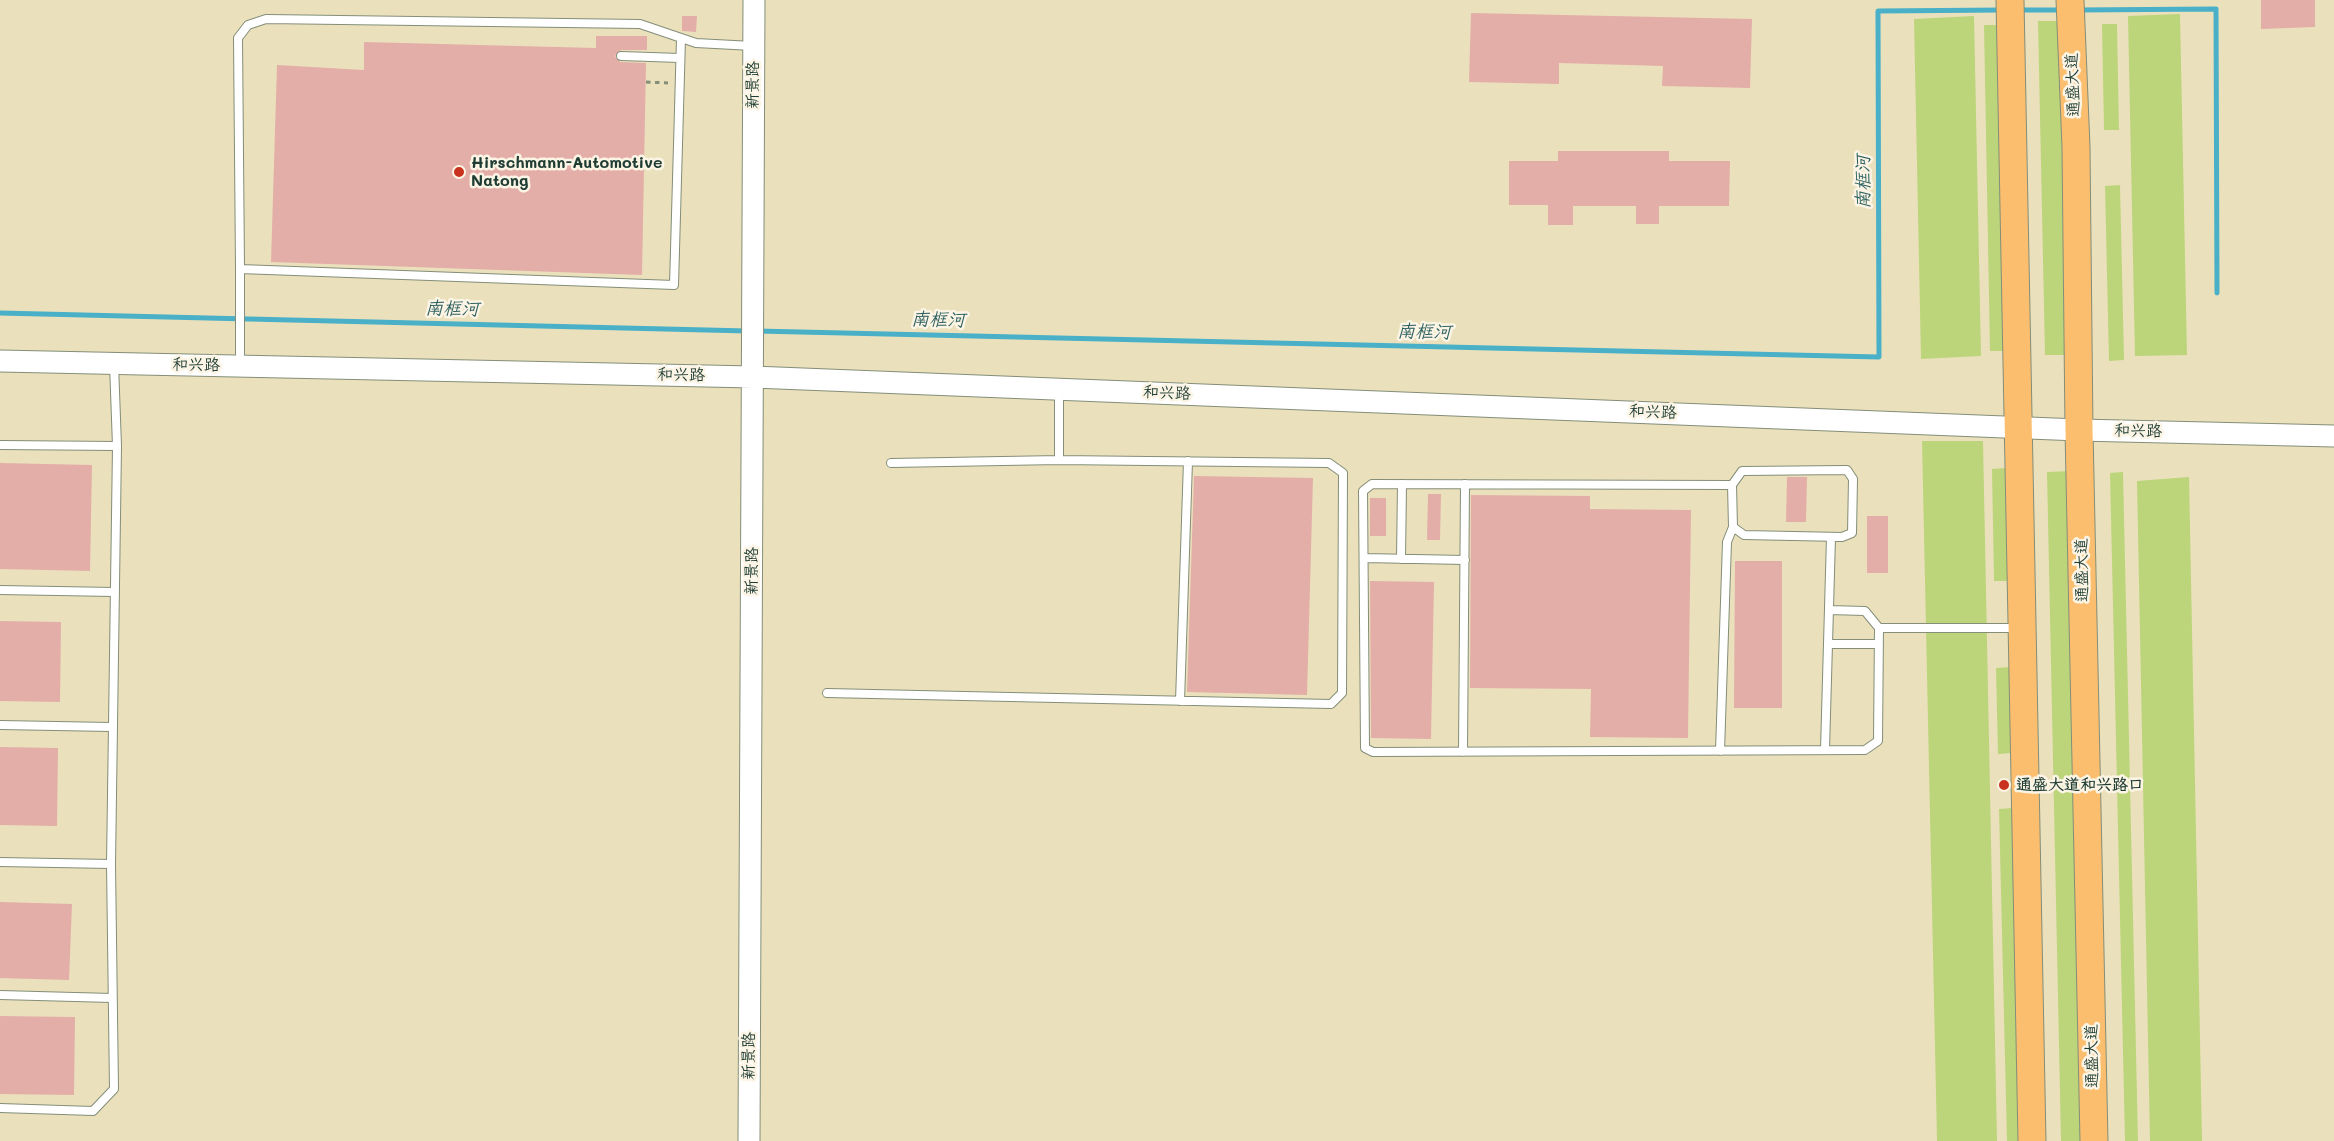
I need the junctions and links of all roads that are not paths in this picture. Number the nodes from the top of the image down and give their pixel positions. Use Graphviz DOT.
graph roads {
  1 [pos="753,0"];
  2 [pos="2010,0"];
  3 [pos="2070,0"];
  4 [pos="681,39"];
  5 [pos="753,46"];
  6 [pos="621,56"];
  7 [pos="680,58"];
  8 [pos="240,269"];
  9 [pos="0,361"];
  10 [pos="114,364"];
  11 [pos="240,366"];
  12 [pos="753,377"];
  13 [pos="1059,389"];
  14 [pos="2018,427"];
  15 [pos="2079,430"];
  16 [pos="2334,436"];
  17 [pos="0,445"];
  18 [pos="117,446"];
  19 [pos="1059,460"];
  20 [pos="1188,461"];
  21 [pos="891,463"];
  22 [pos="1402,484"];
  23 [pos="1465,484"];
  24 [pos="1732,485"];
  25 [pos="1733,527"];
  26 [pos="1831,537"];
  27 [pos="1364,558"];
  28 [pos="1401,559"];
  29 [pos="1465,560"];
  30 [pos="0,591"];
  31 [pos="114,592"];
  32 [pos="1829,610"];
  33 [pos="1879,628"];
  34 [pos="2021,628"];
  35 [pos="1828,644"];
  36 [pos="1878,644"];
  37 [pos="827,693"];
  38 [pos="1180,701"];
  39 [pos="0,725"];
  40 [pos="111,727"];
  41 [pos="1825,750"];
  42 [pos="1720,751"];
  43 [pos="1463,752"];
  44 [pos="0,861"];
  45 [pos="111,864"];
  46 [pos="0,995"];
  47 [pos="112,998"];
  48 [pos="0,1108"];
  49 [pos="749,1141"];
  50 [pos="2032,1141"];
  51 [pos="2094,1141"];
  1 -- 5 [label="street, 新景路"];
  2 -- 14 [label="main road"];
  3 -- 15 [label="main road, 通盛大道"];
  4 -- 5 [label="lane"];
  4 -- 7 [label="lane"];
  4 -- 8 [label="lane"];
  5 -- 12 [label="street, 新景路"];
  6 -- 7 [label="lane"];
  7 -- 8 [label="lane"];
  8 -- 11 [label="lane"];
  9 -- 10 [label="street, 和兴路"];
  10 -- 11 [label="street, 和兴路"];
  10 -- 18 [label="lane"];
  11 -- 12 [label="street, 和兴路"];
  12 -- 13 [label="street, 和兴路"];
  12 -- 49 [label="street, 新景路"];
  13 -- 14 [label="street, 和兴路"];
  13 -- 19 [label="lane"];
  14 -- 15 [label="street, 和兴路"];
  14 -- 34 [label="main road"];
  15 -- 16 [label="street, 和兴路"];
  15 -- 51 [label="main road, 通盛大道"];
  17 -- 18 [label="lane"];
  18 -- 31 [label="lane"];
  19 -- 20 [label="lane"];
  19 -- 21 [label="lane"];
  20 -- 38 [label="lane"];
  20 -- 38 [label="lane"];
  22 -- 23 [label="lane"];
  22 -- 27 [label="lane"];
  22 -- 28 [label="lane"];
  23 -- 24 [label="lane"];
  23 -- 29 [label="lane"];
  24 -- 25 [label="lane"];
  24 -- 26 [label="lane"];
  25 -- 26 [label="lane"];
  25 -- 42 [label="lane"];
  26 -- 32 [label="lane"];
  27 -- 28 [label="lane"];
  27 -- 43 [label="lane"];
  28 -- 29 [label="lane"];
  29 -- 43 [label="lane"];
  30 -- 31 [label="lane"];
  31 -- 40 [label="lane"];
  32 -- 33 [label="lane"];
  32 -- 35 [label="lane"];
  33 -- 34 [label="lane"];
  33 -- 36 [label="lane"];
  34 -- 50 [label="main road"];
  35 -- 36 [label="lane"];
  35 -- 41 [label="lane"];
  36 -- 41 [label="lane"];
  37 -- 38 [label="lane"];
  39 -- 40 [label="lane"];
  40 -- 45 [label="lane"];
  41 -- 42 [label="lane"];
  42 -- 43 [label="lane"];
  44 -- 45 [label="lane"];
  45 -- 47 [label="lane"];
  46 -- 47 [label="lane"];
  47 -- 48 [label="lane"];
}
